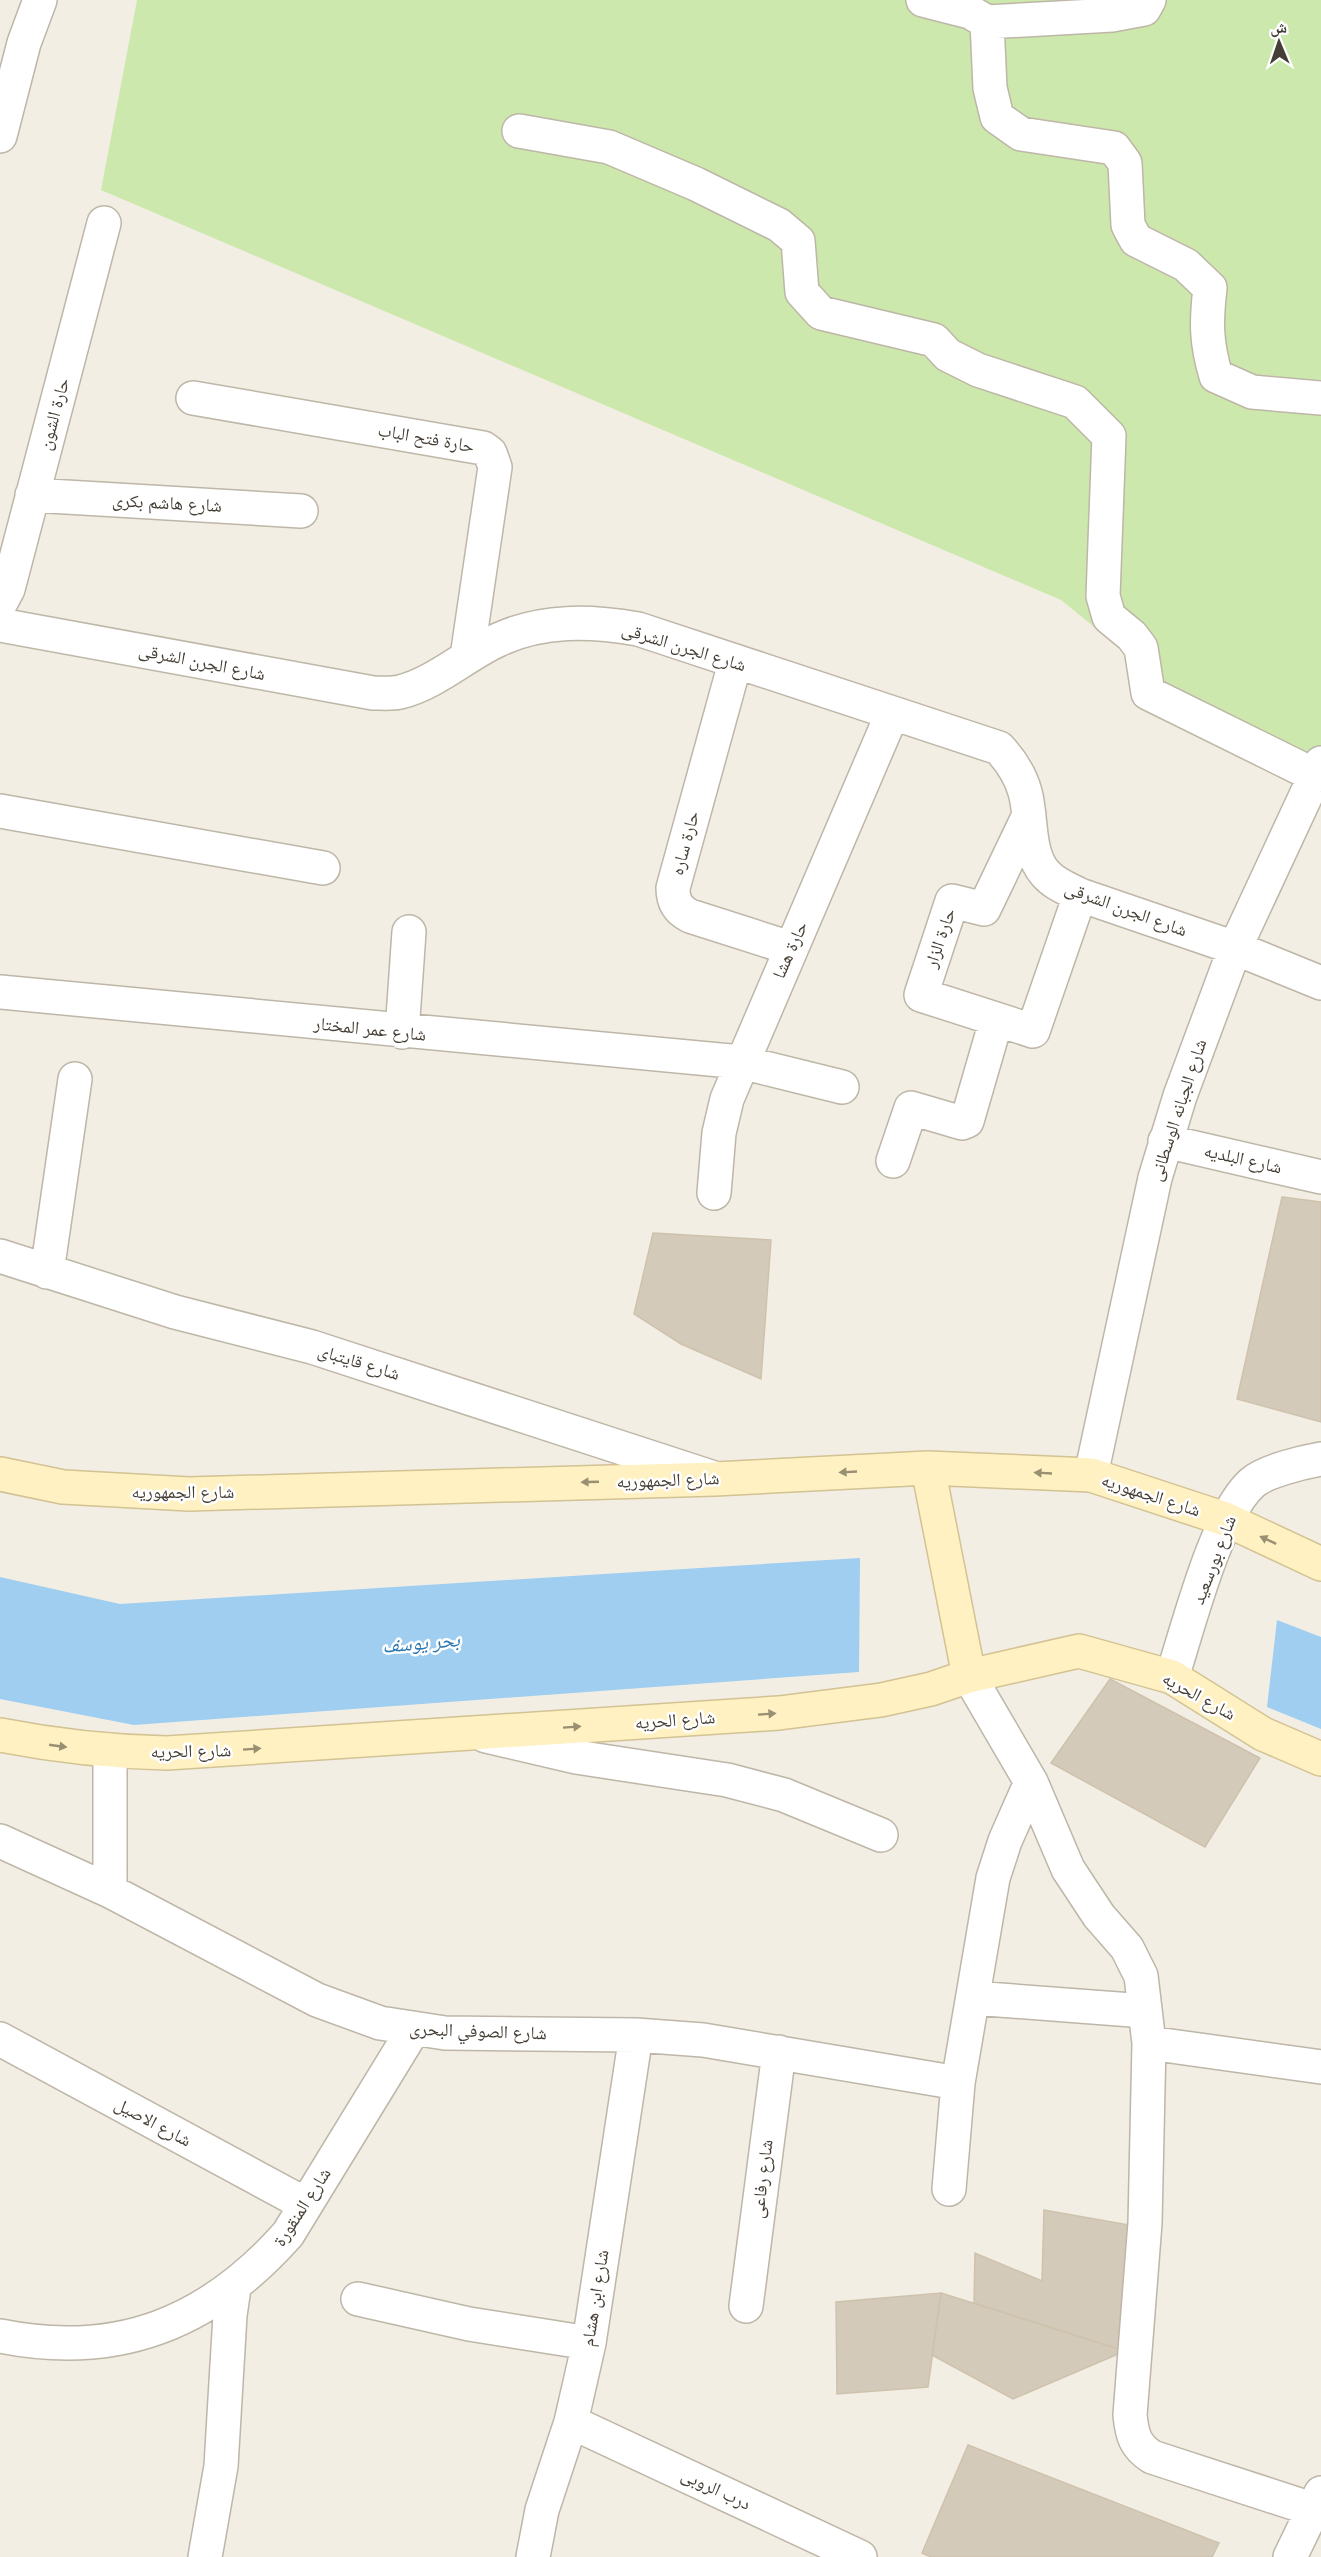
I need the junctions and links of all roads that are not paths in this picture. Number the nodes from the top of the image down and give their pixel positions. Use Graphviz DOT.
graph roads {
  1 [pos="40,0"];
  2 [pos="923,0"];
  3 [pos="1149,0"];
  4 [pos="987,22"];
  5 [pos="519,131"];
  6 [pos="0,136"];
  7 [pos="104,223"];
  8 [pos="193,398"];
  9 [pos="1321,398"];
  10 [pos="32,495"];
  11 [pos="301,511"];
  12 [pos="0,604"];
  13 [pos="0,625"];
  14 [pos="467,657"];
  15 [pos="735,663"];
  16 [pos="892,714"];
  17 [pos="1319,770"];
  18 [pos="0,811"];
  19 [pos="1029,815"];
  20 [pos="322,868"];
  21 [pos="1080,895"];
  22 [pos="409,932"];
  23 [pos="790,948"];
  24 [pos="1235,948"];
  25 [pos="1321,983"];
  26 [pos="0,992"];
  27 [pos="996,1021"];
  28 [pos="402,1032"];
  29 [pos="741,1062"];
  30 [pos="75,1079"];
  31 [pos="842,1087"];
  32 [pos="1165,1141"];
  33 [pos="893,1161"];
  34 [pos="1321,1178"];
  35 [pos="714,1193"];
  36 [pos="0,1256"];
  37 [pos="47,1272"];
  38 [pos="1321,1459"];
  39 [pos="928,1468"];
  40 [pos="0,1474"];
  41 [pos="1091,1475"];
  42 [pos="715,1479"];
  43 [pos="1225,1519"];
  44 [pos="1321,1564"];
  45 [pos="969,1676"];
  46 [pos="1172,1677"];
  47 [pos="476,1733"];
  48 [pos="0,1735"];
  49 [pos="110,1752"];
  50 [pos="1321,1760"];
  51 [pos="1031,1782"];
  52 [pos="881,1835"];
  53 [pos="0,1841"];
  54 [pos="110,1891"];
  55 [pos="973,1998"];
  56 [pos="1145,2011"];
  57 [pos="413,2030"];
  58 [pos="636,2035"];
  59 [pos="0,2039"];
  60 [pos="1149,2043"];
  61 [pos="778,2052"];
  62 [pos="1321,2067"];
  63 [pos="958,2084"];
  64 [pos="949,2189"];
  65 [pos="305,2204"];
  66 [pos="234,2288"];
  67 [pos="358,2299"];
  68 [pos="746,2306"];
  69 [pos="0,2336"];
  70 [pos="589,2343"];
  71 [pos="571,2422"];
  72 [pos="1318,2505"];
  73 [pos="205,2557"];
  74 [pos="533,2557"];
  75 [pos="860,2557"];
  76 [pos="1290,2557"];
  1 -- 6 [label="street"];
  2 -- 4 [label="street"];
  3 -- 4 [label="street"];
  4 -- 9 [label="street"];
  5 -- 17 [label="street"];
  7 -- 10 [label="street, حارة الشون"];
  8 -- 14 [label="street, حارة فتح الباب"];
  10 -- 11 [label="street, شارع هاشم بكرى"];
  10 -- 12 [label="street, حارة الشون"];
  13 -- 14 [label="street, شارع الجرن الشرقى"];
  14 -- 15 [label="street, شارع الجرن الشرقى"];
  15 -- 16 [label="street, شارع الجرن الشرقى"];
  15 -- 23 [label="street, حارة ساره"];
  16 -- 19 [label="street, شارع الجرن الشرقى"];
  16 -- 23 [label="street, حارة هشا"];
  17 -- 24 [label="street, شارع الجبانه الوسطانى"];
  18 -- 20 [label="street"];
  19 -- 21 [label="street, شارع الجرن الشرقى"];
  19 -- 27 [label="street, حارة الزار"];
  21 -- 24 [label="street, شارع الجرن الشرقى"];
  21 -- 27 [label="street, حارة الزار"];
  22 -- 28 [label="street"];
  23 -- 29 [label="street, حارة هشا"];
  24 -- 25 [label="street, شارع الجرن الشرقى"];
  24 -- 32 [label="street, شارع الجبانه الوسطانى"];
  26 -- 28 [label="street, شارع عمر المختار"];
  27 -- 33 [label="street"];
  28 -- 29 [label="street, شارع عمر المختار"];
  29 -- 31 [label="street, شارع عمر المختار"];
  29 -- 35 [label="street, حارة هشا"];
  30 -- 37 [label="street"];
  32 -- 34 [label="street, شارع البلديه"];
  32 -- 41 [label="street, شارع الجبانه الوسطانى"];
  36 -- 37 [label="street, شارع قايتباى"];
  37 -- 42 [label="street, شارع قايتباى"];
  38 -- 43 [label="street, شارع بورسعيد"];
  41 -- 39 [label="street, شارع الجمهوريه, one-way"];
  39 -- 42 [label="street, شارع الجمهوريه, one-way"];
  39 -- 45 [label="street"];
  42 -- 40 [label="street, شارع الجمهوريه, one-way"];
  41 -- 43 [label="street, شارع الجمهوريه"];
  44 -- 43 [label="street, شارع الجمهوريه, one-way"];
  43 -- 46 [label="street, شارع بورسعيد"];
  45 -- 46 [label="street, شارع الحريه"];
  47 -- 45 [label="street, شارع الحريه, one-way"];
  45 -- 51 [label="street"];
  46 -- 50 [label="street, شارع الحريه"];
  49 -- 47 [label="street, شارع الحريه, one-way"];
  47 -- 52 [label="street"];
  48 -- 49 [label="street, شارع الحريه, one-way"];
  49 -- 54 [label="street"];
  51 -- 55 [label="street"];
  51 -- 56 [label="street"];
  53 -- 54 [label="street, شارع الصوفي البحرى"];
  54 -- 57 [label="street, شارع الصوفي البحرى"];
  55 -- 56 [label="street"];
  55 -- 63 [label="street"];
  56 -- 60 [label="street"];
  57 -- 58 [label="street, شارع الصوفي البحرى"];
  57 -- 65 [label="street, شارع المنقورة"];
  58 -- 61 [label="street, شارع الصوفي البحرى"];
  58 -- 70 [label="street, شارع ابن هشام"];
  59 -- 65 [label="street, شارع الاصيل"];
  60 -- 62 [label="street"];
  60 -- 72 [label="street"];
  61 -- 63 [label="street, شارع الصوفي البحرى"];
  61 -- 68 [label="street, شارع رفاعى"];
  63 -- 64 [label="street"];
  65 -- 66 [label="street, شارع المنقورة"];
  66 -- 69 [label="street, شارع المنقورة"];
  66 -- 73 [label="street"];
  67 -- 70 [label="street"];
  70 -- 71 [label="street, شارع ابن هشام"];
  71 -- 74 [label="street, شارع ابن هشام"];
  71 -- 75 [label="street, درب الروبى"];
  72 -- 76 [label="street"];
}
